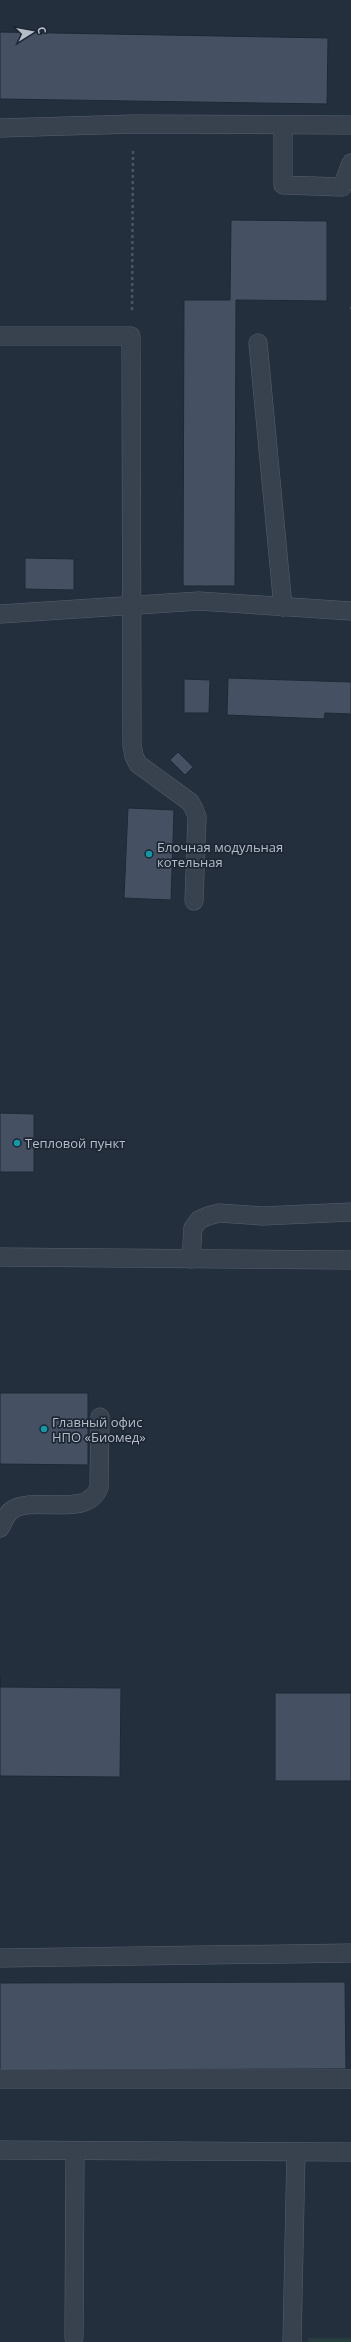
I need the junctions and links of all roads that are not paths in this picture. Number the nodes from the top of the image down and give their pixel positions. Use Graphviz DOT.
graph roads {
  1 [pos="283,125"];
  2 [pos="351,125"];
  3 [pos="0,128"];
  4 [pos="351,163"];
  5 [pos="0,336"];
  6 [pos="258,343"];
  7 [pos="133,605"];
  8 [pos="283,607"];
  9 [pos="351,611"];
  10 [pos="0,614"];
  11 [pos="194,902"];
  12 [pos="351,1212"];
  13 [pos="0,1257"];
  14 [pos="191,1259"];
  15 [pos="351,1260"];
  16 [pos="100,1417"];
  17 [pos="0,1528"];
  18 [pos="351,1953"];
  19 [pos="0,1958"];
  20 [pos="0,2079"];
  21 [pos="351,2079"];
  22 [pos="0,2150"];
  23 [pos="74,2151"];
  24 [pos="296,2152"];
  25 [pos="351,2152"];
  26 [pos="74,2337"];
  27 [pos="292,2342"];
  1 -- 2 [label="lane"];
  1 -- 3 [label="lane"];
  1 -- 4 [label="lane"];
  5 -- 7 [label="lane"];
  6 -- 8 [label="lane"];
  7 -- 8 [label="lane"];
  7 -- 10 [label="lane"];
  7 -- 11 [label="lane"];
  8 -- 9 [label="lane"];
  12 -- 14 [label="lane"];
  13 -- 14 [label="lane"];
  14 -- 15 [label="lane"];
  16 -- 17 [label="lane"];
  18 -- 19 [label="lane"];
  20 -- 21 [label="lane"];
  22 -- 23 [label="lane"];
  23 -- 24 [label="lane"];
  23 -- 26 [label="lane"];
  24 -- 25 [label="lane"];
  24 -- 27 [label="lane"];
}
